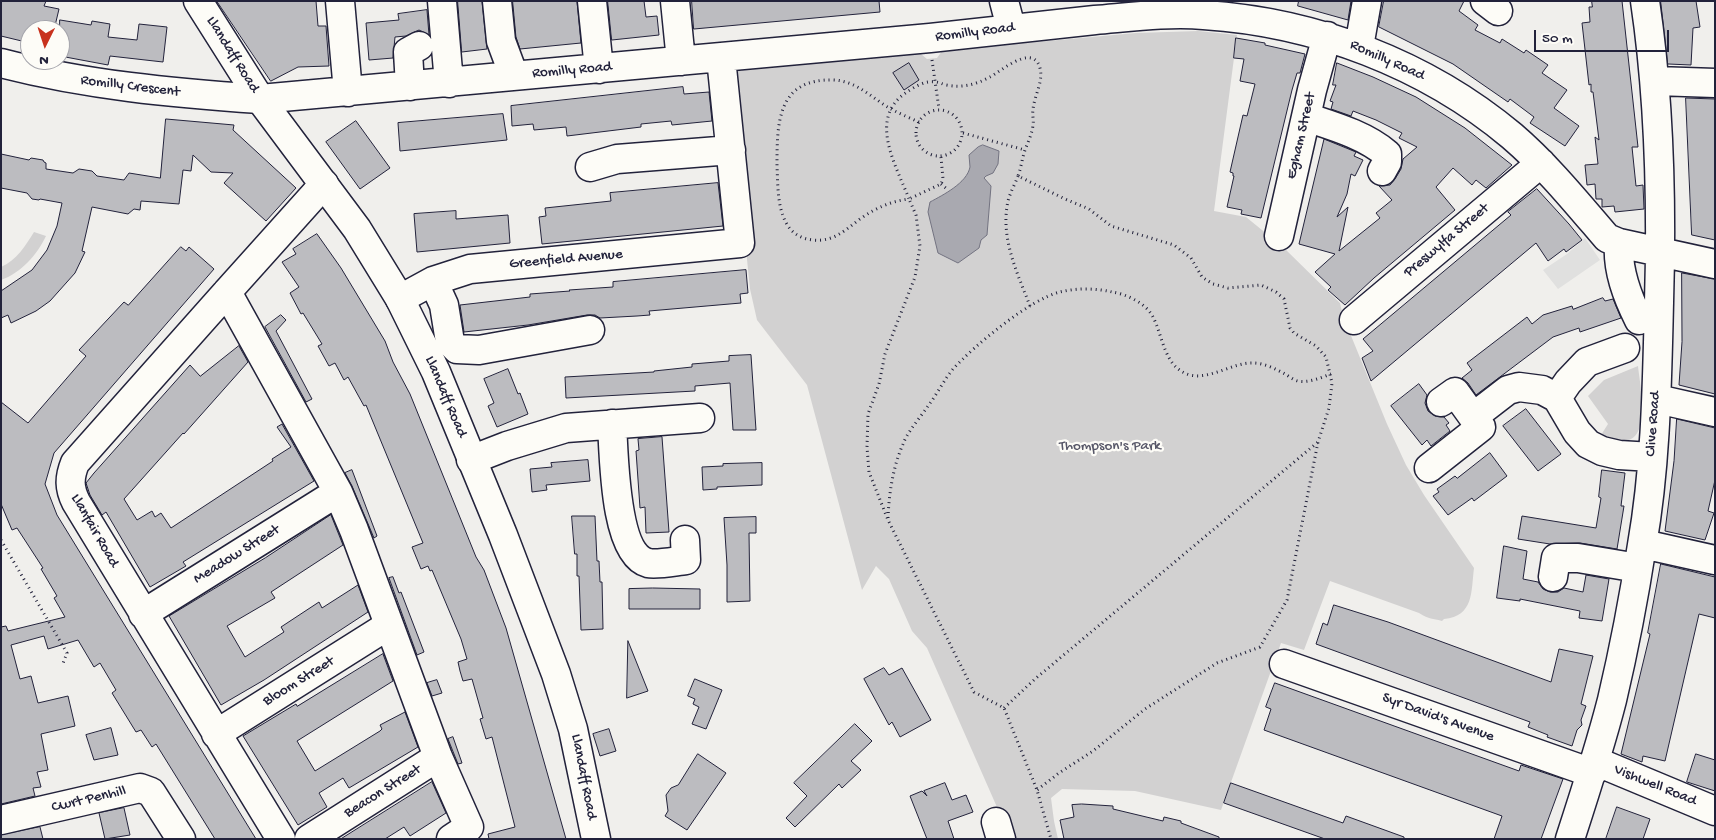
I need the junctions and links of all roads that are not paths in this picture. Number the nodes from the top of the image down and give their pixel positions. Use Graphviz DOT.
graph roads {
  1 [pos="198,1"];
  2 [pos="340,1"];
  3 [pos="442,1"];
  4 [pos="497,1"];
  5 [pos="592,1"];
  6 [pos="675,1"];
  7 [pos="1004,1"];
  8 [pos="1367,1"];
  9 [pos="1645,1"];
  10 [pos="1011,28"];
  11 [pos="1327,36"];
  12 [pos="419,46"];
  13 [pos="1359,47"];
  14 [pos="721,58"];
  15 [pos="681,61"];
  16 [pos="1,63"];
  17 [pos="599,68"];
  18 [pos="514,76"];
  19 [pos="1656,81"];
  20 [pos="449,83"];
  21 [pos="1715,83"];
  22 [pos="410,86"];
  23 [pos="348,92"];
  24 [pos="260,99"];
  25 [pos="1306,116"];
  26 [pos="731,150"];
  27 [pos="1541,163"];
  28 [pos="590,167"];
  29 [pos="1382,171"];
  30 [pos="324,184"];
  31 [pos="1279,236"];
  32 [pos="1619,243"];
  33 [pos="1661,251"];
  34 [pos="1715,264"];
  35 [pos="434,281"];
  36 [pos="226,292"];
  37 [pos="400,300"];
  38 [pos="1354,320"];
  39 [pos="1639,320"];
  40 [pos="590,330"];
  41 [pos="1625,348"];
  42 [pos="1562,390"];
  43 [pos="1657,399"];
  44 [pos="1441,402"];
  45 [pos="1715,412"];
  46 [pos="700,418"];
  47 [pos="1477,422"];
  48 [pos="612,424"];
  49 [pos="1652,457"];
  50 [pos="471,460"];
  51 [pos="1429,468"];
  52 [pos="335,494"];
  53 [pos="685,540"];
  54 [pos="1640,556"];
  55 [pos="1715,560"];
  56 [pos="1553,577"];
  57 [pos="143,614"];
  58 [pos="385,628"];
  59 [pos="1284,664"];
  60 [pos="216,734"];
  61 [pos="435,759"];
  62 [pos="1594,767"];
  63 [pos="1715,810"];
  64 [pos="1,820"];
  65 [pos="181,839"];
  66 [pos="281,839"];
  67 [pos="309,839"];
  68 [pos="451,839"];
  69 [pos="596,839"];
  70 [pos="1570,839"];
  1 -- 24 [label="street, Llandaff Road"];
  2 -- 23 [label="street"];
  3 -- 20 [label="street"];
  4 -- 18 [label="street"];
  5 -- 17 [label="street"];
  6 -- 15 [label="street"];
  7 -- 10 [label="street"];
  8 -- 13 [label="street"];
  9 -- 19 [label="street, Clive Road"];
  10 -- 11 [label="street, Romilly Road"];
  10 -- 14 [label="street, Romilly Road"];
  11 -- 13 [label="street, Romilly Road"];
  11 -- 25 [label="street, Egham Street"];
  12 -- 22 [label="street"];
  13 -- 27 [label="street, Romilly Road"];
  14 -- 15 [label="street, Romilly Road"];
  14 -- 26 [label="street"];
  15 -- 17 [label="street, Romilly Road"];
  16 -- 24 [label="street, Romilly Crescent"];
  17 -- 18 [label="street, Romilly Road"];
  18 -- 20 [label="street, Romilly Road"];
  19 -- 21 [label="street"];
  19 -- 33 [label="street, Clive Road"];
  20 -- 22 [label="street, Romilly Road"];
  22 -- 23 [label="street, Romilly Road"];
  23 -- 24 [label="street, Romilly Road"];
  24 -- 30 [label="street, Llandaff Road"];
  25 -- 29 [label="street"];
  25 -- 31 [label="street, Egham Street"];
  26 -- 28 [label="street"];
  26 -- 35 [label="street, Greenfield Avenue"];
  27 -- 32 [label="street, Romilly Road"];
  27 -- 38 [label="street, Preswylfa Street"];
  30 -- 36 [label="street, Llanfair Road"];
  30 -- 37 [label="street, Llandaff Road"];
  32 -- 33 [label="street, Romilly Road"];
  32 -- 39 [label="street"];
  33 -- 34 [label="street, Romilly Road"];
  33 -- 43 [label="street, Clive Road"];
  35 -- 37 [label="street, Greenfield Avenue"];
  35 -- 40 [label="street"];
  36 -- 52 [label="street"];
  36 -- 57 [label="street, Llanfair Road"];
  37 -- 50 [label="street, Llandaff Road"];
  41 -- 42 [label="street"];
  42 -- 47 [label="street"];
  42 -- 49 [label="street"];
  43 -- 45 [label="street"];
  43 -- 49 [label="street, Clive Road"];
  44 -- 47 [label="street"];
  46 -- 48 [label="street"];
  47 -- 51 [label="street"];
  48 -- 50 [label="street"];
  48 -- 53 [label="street"];
  49 -- 54 [label="street, Clive Road"];
  50 -- 69 [label="street, Llandaff Road"];
  52 -- 57 [label="street, Meadow Street"];
  52 -- 58 [label="street"];
  54 -- 55 [label="street"];
  54 -- 56 [label="street"];
  54 -- 62 [label="street, Clive Road"];
  57 -- 60 [label="street, Llanfair Road"];
  58 -- 60 [label="street, Bloom Street"];
  58 -- 61 [label="street"];
  59 -- 62 [label="street, Syr David's Avenue"];
  60 -- 66 [label="street, Llanfair Road"];
  61 -- 67 [label="street, Beacon Street"];
  61 -- 68 [label="street"];
  62 -- 63 [label="street, Vishwell Road"];
  62 -- 70 [label="street, Clive Road"];
  64 -- 65 [label="street, Cwrt Penhill"];
}
